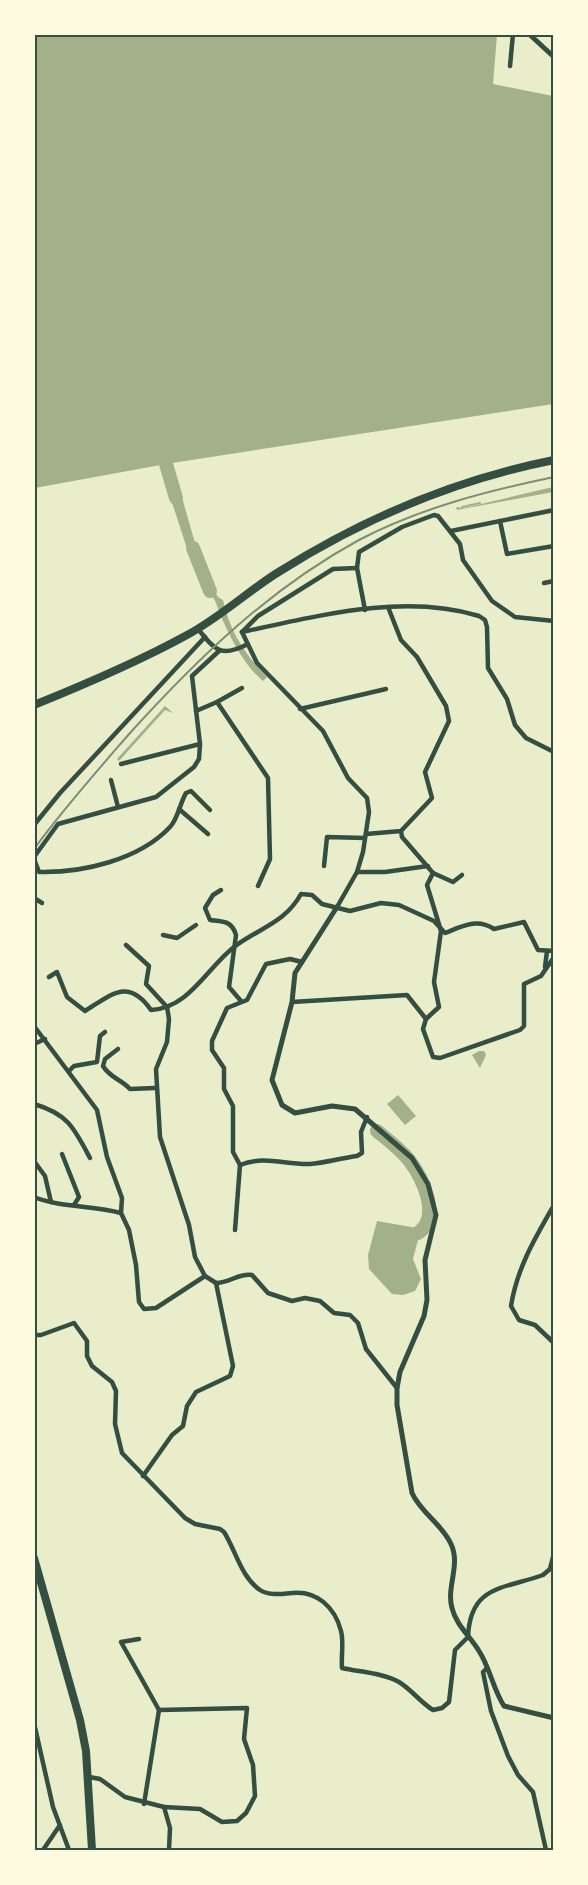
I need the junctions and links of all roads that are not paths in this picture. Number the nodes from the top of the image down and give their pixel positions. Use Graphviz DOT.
graph roads {
  1 [pos="513,34"];
  2 [pos="529,34"];
  3 [pos="554,57"];
  4 [pos="510,66"];
  5 [pos="554,460"];
  6 [pos="554,510"];
  7 [pos="500,520"];
  8 [pos="451,531"];
  9 [pos="554,546"];
  10 [pos="357,568"];
  11 [pos="554,581"];
  12 [pos="544,583"];
  13 [pos="388,607"];
  14 [pos="365,610"];
  15 [pos="554,621"];
  16 [pos="198,629"];
  17 [pos="242,633"];
  18 [pos="205,637"];
  19 [pos="248,644"];
  20 [pos="219,651"];
  21 [pos="242,688"];
  22 [pos="386,689"];
  23 [pos="217,702"];
  24 [pos="34,705"];
  25 [pos="300,709"];
  26 [pos="196,711"];
  27 [pos="200,744"];
  28 [pos="554,752"];
  29 [pos="121,764"];
  30 [pos="111,780"];
  31 [pos="118,807"];
  32 [pos="178,808"];
  33 [pos="210,810"];
  34 [pos="34,825"];
  35 [pos="401,831"];
  36 [pos="208,834"];
  37 [pos="366,836"];
  38 [pos="34,858"];
  39 [pos="324,866"];
  40 [pos="428,866"];
  41 [pos="357,872"];
  42 [pos="433,873"];
  43 [pos="462,875"];
  44 [pos="258,886"];
  45 [pos="221,890"];
  46 [pos="34,898"];
  47 [pos="42,903"];
  48 [pos="337,907"];
  49 [pos="196,925"];
  50 [pos="441,931"];
  51 [pos="163,935"];
  52 [pos="126,945"];
  53 [pos="235,947"];
  54 [pos="547,951"];
  55 [pos="554,951"];
  56 [pos="554,957"];
  57 [pos="302,962"];
  58 [pos="545,970"];
  59 [pos="49,977"];
  60 [pos="240,1001"];
  61 [pos="292,1002"];
  62 [pos="167,1007"];
  63 [pos="426,1019"];
  64 [pos="34,1026"];
  65 [pos="105,1032"];
  66 [pos="45,1039"];
  67 [pos="34,1044"];
  68 [pos="118,1049"];
  69 [pos="69,1071"];
  70 [pos="155,1088"];
  71 [pos="34,1104"];
  72 [pos="367,1117"];
  73 [pos="62,1154"];
  74 [pos="90,1158"];
  75 [pos="34,1161"];
  76 [pos="240,1166"];
  77 [pos="34,1197"];
  78 [pos="51,1202"];
  79 [pos="554,1205"];
  80 [pos="74,1206"];
  81 [pos="121,1212"];
  82 [pos="235,1230"];
  83 [pos="205,1276"];
  84 [pos="216,1283"];
  85 [pos="34,1335"];
  86 [pos="554,1343"];
  87 [pos="397,1388"];
  88 [pos="143,1476"];
  89 [pos="554,1553"];
  90 [pos="34,1558"];
  91 [pos="468,1637"];
  92 [pos="139,1639"];
  93 [pos="487,1668"];
  94 [pos="159,1710"];
  95 [pos="554,1718"];
  96 [pos="34,1723"];
  97 [pos="39,1739"];
  98 [pos="34,1746"];
  99 [pos="89,1777"];
  100 [pos="144,1804"];
  101 [pos="164,1808"];
  102 [pos="60,1825"];
  103 [pos="43,1851"];
  104 [pos="69,1851"];
  105 [pos="92,1851"];
  106 [pos="169,1851"];
  107 [pos="546,1851"];
  1 -- 4 [label="street"];
  2 -- 3 [label="street"];
  5 -- 16 [label="highway"];
  6 -- 7 [label="street"];
  7 -- 8 [label="street"];
  7 -- 9 [label="street"];
  8 -- 10 [label="street"];
  8 -- 15 [label="street"];
  10 -- 14 [label="street"];
  10 -- 17 [label="street"];
  11 -- 12 [label="street"];
  13 -- 14 [label="street"];
  13 -- 28 [label="street"];
  13 -- 35 [label="street"];
  14 -- 17 [label="street"];
  16 -- 18 [label="street"];
  16 -- 24 [label="highway"];
  17 -- 19 [label="street"];
  18 -- 20 [label="street"];
  18 -- 34 [label="street"];
  19 -- 20 [label="street"];
  19 -- 25 [label="street"];
  20 -- 26 [label="street"];
  21 -- 23 [label="street"];
  22 -- 25 [label="street"];
  23 -- 26 [label="street"];
  23 -- 44 [label="street"];
  25 -- 37 [label="street"];
  26 -- 27 [label="street"];
  27 -- 29 [label="street"];
  27 -- 31 [label="street"];
  30 -- 31 [label="street"];
  31 -- 38 [label="street"];
  32 -- 33 [label="street"];
  32 -- 36 [label="street"];
  32 -- 38 [label="street"];
  35 -- 37 [label="street"];
  35 -- 40 [label="street"];
  37 -- 39 [label="street"];
  37 -- 41 [label="street"];
  40 -- 41 [label="street"];
  40 -- 42 [label="street"];
  41 -- 48 [label="street"];
  42 -- 43 [label="street"];
  42 -- 50 [label="street"];
  45 -- 53 [label="street"];
  46 -- 47 [label="street"];
  48 -- 50 [label="street"];
  48 -- 53 [label="street"];
  48 -- 57 [label="street"];
  49 -- 51 [label="street"];
  50 -- 54 [label="street"];
  50 -- 63 [label="street"];
  52 -- 62 [label="street"];
  53 -- 60 [label="street"];
  53 -- 62 [label="street"];
  54 -- 55 [label="street"];
  54 -- 58 [label="street"];
  56 -- 58 [label="street"];
  57 -- 60 [label="street"];
  57 -- 61 [label="street"];
  58 -- 63 [label="street"];
  59 -- 62 [label="street"];
  60 -- 76 [label="street"];
  61 -- 63 [label="street"];
  61 -- 72 [label="street"];
  62 -- 70 [label="street"];
  64 -- 66 [label="street"];
  65 -- 69 [label="street"];
  66 -- 67 [label="street"];
  66 -- 69 [label="street"];
  68 -- 70 [label="street"];
  69 -- 81 [label="street"];
  70 -- 83 [label="street"];
  71 -- 74 [label="street"];
  72 -- 76 [label="street"];
  72 -- 87 [label="street"];
  73 -- 80 [label="street"];
  75 -- 78 [label="street"];
  76 -- 82 [label="street"];
  77 -- 78 [label="street"];
  78 -- 80 [label="street"];
  79 -- 86 [label="street"];
  80 -- 81 [label="street"];
  81 -- 83 [label="street"];
  83 -- 84 [label="street"];
  84 -- 87 [label="street"];
  84 -- 88 [label="street"];
  85 -- 88 [label="street"];
  87 -- 91 [label="street"];
  88 -- 91 [label="street"];
  89 -- 91 [label="street"];
  90 -- 99 [label="highway"];
  91 -- 93 [label="street"];
  92 -- 94 [label="street"];
  93 -- 95 [label="street"];
  93 -- 107 [label="street"];
  94 -- 100 [label="street"];
  94 -- 101 [label="street"];
  96 -- 97 [label="street"];
  97 -- 98 [label="street"];
  97 -- 102 [label="street"];
  99 -- 100 [label="street"];
  99 -- 105 [label="highway"];
  100 -- 101 [label="street"];
  101 -- 106 [label="street"];
  102 -- 103 [label="street"];
  102 -- 104 [label="street"];
}
